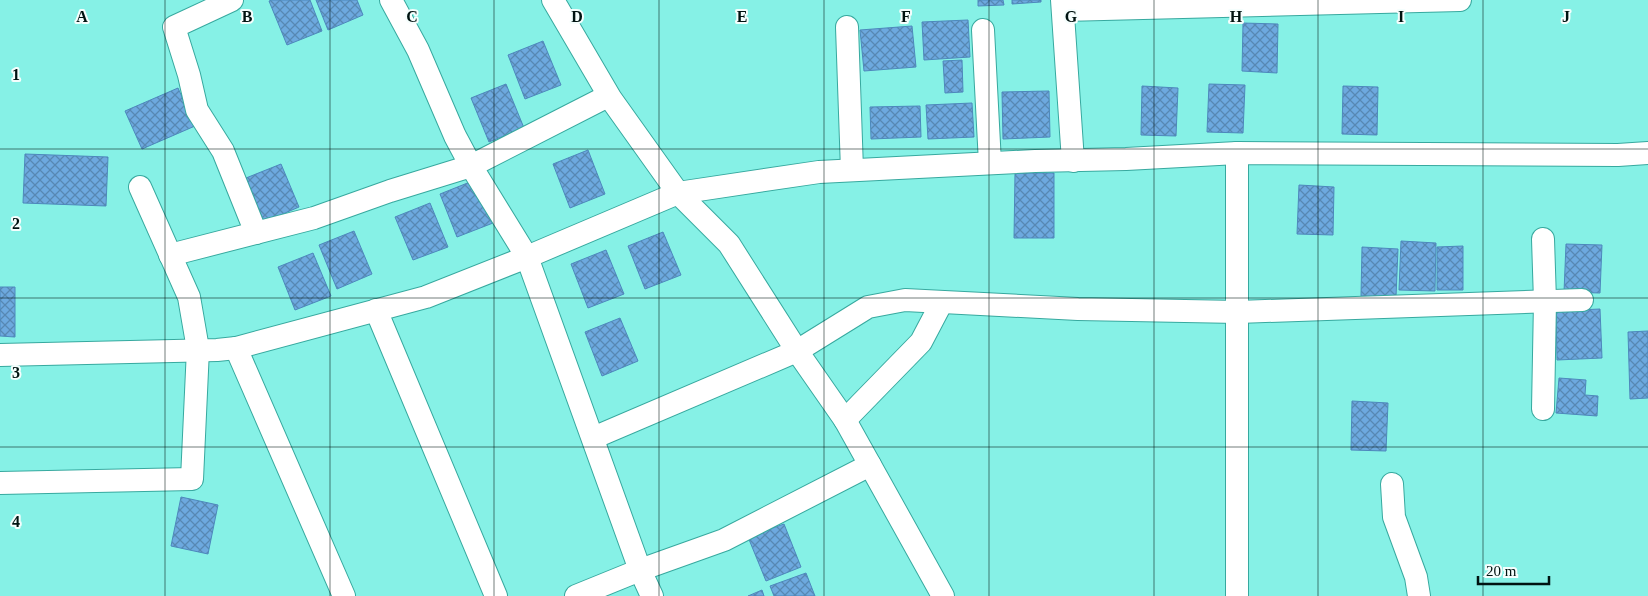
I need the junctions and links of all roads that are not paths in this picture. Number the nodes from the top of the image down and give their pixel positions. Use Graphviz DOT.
graph roads {
  1 [pos="232,0"];
  2 [pos="391,0"];
  3 [pos="553,0"];
  4 [pos="1460,0"];
  5 [pos="1063,5"];
  6 [pos="847,28"];
  7 [pos="983,30"];
  8 [pos="608,96"];
  9 [pos="1237,153"];
  10 [pos="1648,153"];
  11 [pos="1073,161"];
  12 [pos="990,163"];
  13 [pos="470,166"];
  14 [pos="852,170"];
  15 [pos="140,187"];
  16 [pos="678,193"];
  17 [pos="256,233"];
  18 [pos="1543,239"];
  19 [pos="170,255"];
  20 [pos="527,257"];
  21 [pos="1544,300"];
  22 [pos="1582,300"];
  23 [pos="942,302"];
  24 [pos="376,310"];
  25 [pos="1238,312"];
  26 [pos="236,348"];
  27 [pos="198,349"];
  28 [pos="797,351"];
  29 [pos="0,355"];
  30 [pos="1543,409"];
  31 [pos="845,420"];
  32 [pos="593,438"];
  33 [pos="870,465"];
  34 [pos="0,483"];
  35 [pos="1392,484"];
  36 [pos="640,570"];
  37 [pos="935,594"];
  38 [pos="344,596"];
  39 [pos="496,596"];
  40 [pos="576,596"];
  41 [pos="652,596"];
  42 [pos="1238,596"];
  43 [pos="1419,596"];
  1 -- 17 [label="street"];
  2 -- 13 [label="street"];
  3 -- 8 [label="street"];
  4 -- 5 [label="street"];
  5 -- 11 [label="street"];
  6 -- 14 [label="street"];
  7 -- 12 [label="street"];
  8 -- 13 [label="street"];
  8 -- 16 [label="street"];
  9 -- 10 [label="street"];
  9 -- 11 [label="street"];
  9 -- 25 [label="street"];
  11 -- 12 [label="street"];
  12 -- 14 [label="street"];
  13 -- 17 [label="street"];
  13 -- 20 [label="street"];
  14 -- 16 [label="street"];
  15 -- 19 [label="street"];
  16 -- 20 [label="street"];
  16 -- 28 [label="street"];
  17 -- 19 [label="street"];
  18 -- 21 [label="street"];
  19 -- 27 [label="street"];
  20 -- 24 [label="street"];
  20 -- 32 [label="street"];
  21 -- 22 [label="street"];
  21 -- 25 [label="street"];
  21 -- 30 [label="street"];
  23 -- 25 [label="street"];
  23 -- 28 [label="street"];
  23 -- 31 [label="street"];
  24 -- 26 [label="street"];
  24 -- 39 [label="street"];
  25 -- 42 [label="street"];
  26 -- 27 [label="street"];
  26 -- 38 [label="street"];
  27 -- 29 [label="street"];
  27 -- 34 [label="street"];
  28 -- 31 [label="street"];
  28 -- 32 [label="street"];
  31 -- 33 [label="street"];
  32 -- 36 [label="street"];
  33 -- 36 [label="street"];
  33 -- 37 [label="street"];
  35 -- 43 [label="street"];
  36 -- 40 [label="street"];
  36 -- 41 [label="street"];
}
